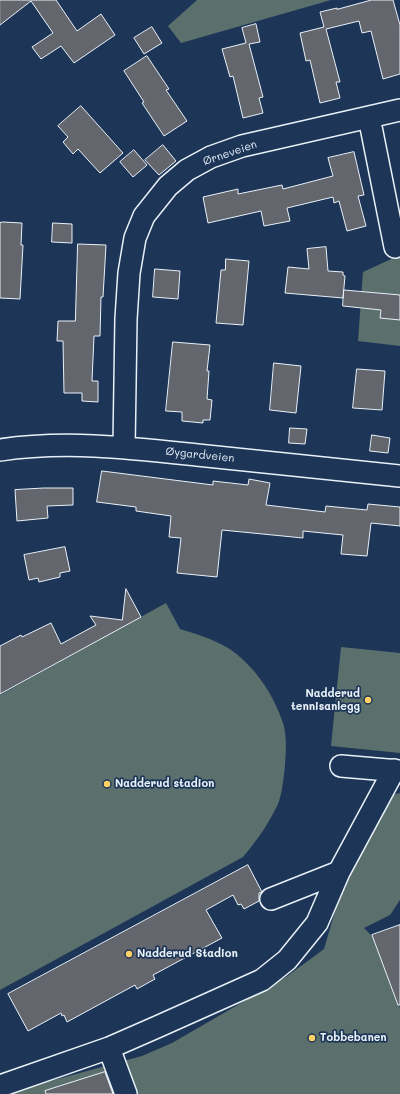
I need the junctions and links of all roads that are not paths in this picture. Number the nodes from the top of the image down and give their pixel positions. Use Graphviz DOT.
graph roads {
  1 [pos="400,110"];
  2 [pos="370,117"];
  3 [pos="395,247"];
  4 [pos="124,447"];
  5 [pos="0,450"];
  6 [pos="400,476"];
  7 [pos="341,766"];
  8 [pos="397,770"];
  9 [pos="339,872"];
  10 [pos="271,899"];
  11 [pos="109,1048"];
  12 [pos="0,1086"];
  13 [pos="126,1094"];
  1 -- 2 [label="street, Ørneveien"];
  2 -- 3 [label="street"];
  2 -- 4 [label="street, Ørneveien"];
  4 -- 5 [label="street, Øygardveien"];
  4 -- 6 [label="street, Øygardveien"];
  7 -- 8 [label="street"];
  8 -- 9 [label="street"];
  9 -- 10 [label="street"];
  9 -- 11 [label="street"];
  11 -- 12 [label="street"];
  11 -- 13 [label="street"];
}
